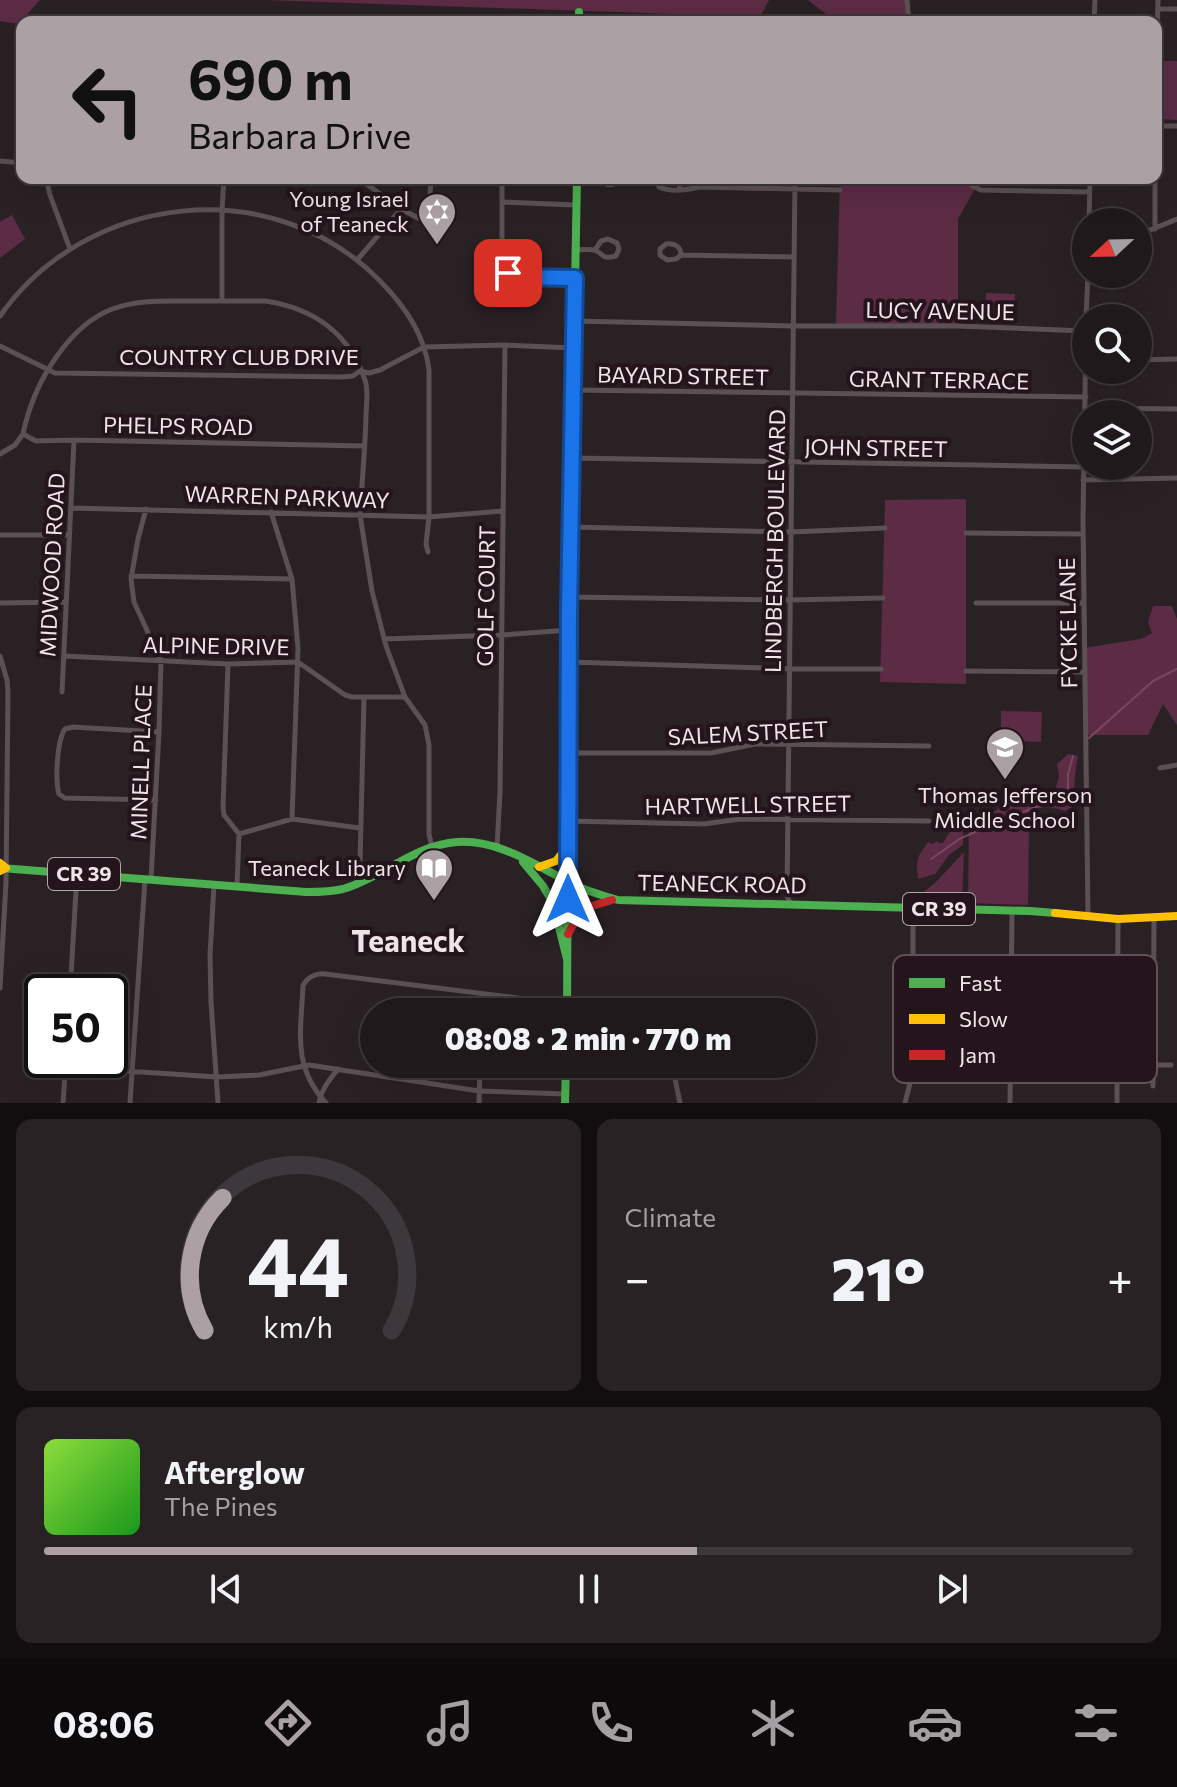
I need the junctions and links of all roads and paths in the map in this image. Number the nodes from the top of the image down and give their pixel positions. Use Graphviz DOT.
graph roads {
  1 [pos="1158,0"];
  2 [pos="1158,9"];
  3 [pos="1177,9"];
  4 [pos="579,12"];
  5 [pos="579,16"];
  6 [pos="1158,16"];
  7 [pos="47,184"];
  8 [pos="224,184"];
  9 [pos="366,184"];
  10 [pos="431,184"];
  11 [pos="502,184"];
  12 [pos="577,184"];
  13 [pos="658,184"];
  14 [pos="679,184"];
  15 [pos="795,184"];
  16 [pos="972,184"];
  17 [pos="1090,184"];
  18 [pos="1155,184"];
  19 [pos="680,189"];
  20 [pos="795,189"];
  21 [pos="840,190"];
  22 [pos="1090,192"];
  23 [pos="502,202"];
  24 [pos="576,205"];
  25 [pos="1089,208"];
  26 [pos="401,209"];
  27 [pos="222,211"];
  28 [pos="1177,219"];
  29 [pos="1155,229"];
  30 [pos="1152,230"];
  31 [pos="70,249"];
  32 [pos="575,250"];
  33 [pos="595,250"];
  34 [pos="681,255"];
  35 [pos="794,257"];
  36 [pos="357,260"];
  37 [pos="575,278"];
  38 [pos="222,301"];
  39 [pos="0,303"];
  40 [pos="7,306"];
  41 [pos="0,316"];
  42 [pos="574,321"];
  43 [pos="793,326"];
  44 [pos="1072,330"];
  45 [pos="505,345"];
  46 [pos="0,346"];
  47 [pos="424,347"];
  48 [pos="574,348"];
  49 [pos="1177,359"];
  50 [pos="1152,360"];
  51 [pos="48,370"];
  52 [pos="360,371"];
  53 [pos="1086,384"];
  54 [pos="573,390"];
  55 [pos="792,394"];
  56 [pos="1086,397"];
  57 [pos="1152,409"];
  58 [pos="1177,409"];
  59 [pos="23,434"];
  60 [pos="74,440"];
  61 [pos="365,446"];
  62 [pos="0,454"];
  63 [pos="572,458"];
  64 [pos="792,463"];
  65 [pos="1072,467"];
  66 [pos="1177,478"];
  67 [pos="1152,479"];
  68 [pos="1083,480"];
  69 [pos="71,508"];
  70 [pos="146,509"];
  71 [pos="503,511"];
  72 [pos="271,512"];
  73 [pos="360,515"];
  74 [pos="429,517"];
  75 [pos="571,527"];
  76 [pos="885,528"];
  77 [pos="791,532"];
  78 [pos="966,533"];
  79 [pos="1083,534"];
  80 [pos="0,535"];
  81 [pos="69,535"];
  82 [pos="428,552"];
  83 [pos="131,576"];
  84 [pos="292,579"];
  85 [pos="569,597"];
  86 [pos="883,598"];
  87 [pos="790,600"];
  88 [pos="66,602"];
  89 [pos="0,603"];
  90 [pos="976,603"];
  91 [pos="1084,603"];
  92 [pos="569,630"];
  93 [pos="502,635"];
  94 [pos="384,639"];
  95 [pos="0,656"];
  96 [pos="64,656"];
  97 [pos="161,661"];
  98 [pos="298,662"];
  99 [pos="569,662"];
  100 [pos="228,664"];
  101 [pos="789,668"];
  102 [pos="881,669"];
  103 [pos="966,671"];
  104 [pos="1084,672"];
  105 [pos="62,692"];
  106 [pos="364,697"];
  107 [pos="405,697"];
  108 [pos="159,732"];
  109 [pos="789,745"];
  110 [pos="929,746"];
  111 [pos="568,753"];
  112 [pos="1177,765"];
  113 [pos="1160,768"];
  114 [pos="156,800"];
  115 [pos="292,819"];
  116 [pos="788,819"];
  117 [pos="568,821"];
  118 [pos="929,821"];
  119 [pos="360,828"];
  120 [pos="239,834"];
  121 [pos="568,846"];
  122 [pos="432,847"];
  123 [pos="497,848"];
  124 [pos="520,858"];
  125 [pos="2,867"];
  126 [pos="539,867"];
  127 [pos="77,873"];
  128 [pos="148,878"];
  129 [pos="364,880"];
  130 [pos="568,882"];
  131 [pos="214,884"];
  132 [pos="237,885"];
  133 [pos="614,899"];
  134 [pos="790,903"];
  135 [pos="913,908"];
  136 [pos="1012,910"];
  137 [pos="1088,915"];
  138 [pos="1177,916"];
  139 [pos="1154,918"];
  140 [pos="1118,919"];
  141 [pos="568,934"];
  142 [pos="913,955"];
  143 [pos="1011,955"];
  144 [pos="1118,955"];
  145 [pos="1154,955"];
  146 [pos="567,959"];
  147 [pos="71,974"];
  148 [pos="0,988"];
  149 [pos="482,994"];
  150 [pos="482,998"];
  151 [pos="506,998"];
  152 [pos="567,998"];
  153 [pos="304,1065"];
  154 [pos="1157,1065"];
  155 [pos="1171,1065"];
  156 [pos="339,1069"];
  157 [pos="128,1071"];
  158 [pos="132,1071"];
  159 [pos="217,1077"];
  160 [pos="65,1078"];
  161 [pos="479,1078"];
  162 [pos="566,1078"];
  163 [pos="675,1078"];
  164 [pos="910,1083"];
  165 [pos="1117,1083"];
  166 [pos="479,1091"];
  167 [pos="566,1099"];
  168 [pos="319,1100"];
  169 [pos="63,1103"];
  170 [pos="130,1103"];
  171 [pos="218,1103"];
  172 [pos="326,1103"];
  173 [pos="479,1103"];
  174 [pos="680,1103"];
  175 [pos="905,1103"];
  176 [pos="1117,1103"];
  1 -- 2 [label="street"];
  2 -- 3 [label="street"];
  2 -- 6 [label="street"];
  4 -- 5 [label="main road"];
  7 -- 31 [label="street"];
  8 -- 27 [label="street"];
  9 -- 26 [label="street"];
  10 -- 26 [label="street"];
  11 -- 23 [label="street"];
  12 -- 24 [label="main road"];
  13 -- 19 [label="street"];
  14 -- 19 [label="street"];
  15 -- 20 [label="street, LINDBERGH BOULEVARD"];
  16 -- 22 [label="street"];
  17 -- 22 [label="street"];
  18 -- 29 [label="street"];
  19 -- 20 [label="street"];
  20 -- 21 [label="street"];
  20 -- 35 [label="street, LINDBERGH BOULEVARD"];
  22 -- 25 [label="street"];
  23 -- 24 [label="street"];
  23 -- 37 [label="street"];
  24 -- 32 [label="main road"];
  26 -- 36 [label="street"];
  27 -- 31 [label="street"];
  27 -- 36 [label="street"];
  27 -- 38 [label="street"];
  28 -- 29 [label="street"];
  29 -- 30 [label="street"];
  31 -- 40 [label="street"];
  32 -- 33 [label="street"];
  32 -- 37 [label="main road"];
  33 -- 33 [label="street"];
  34 -- 35 [label="street"];
  35 -- 43 [label="street, LINDBERGH BOULEVARD"];
  36 -- 47 [label="street"];
  37 -- 42 [label="main road"];
  38 -- 51 [label="street"];
  38 -- 52 [label="street"];
  39 -- 40 [label="street"];
  40 -- 41 [label="street"];
  42 -- 43 [label="street, LUCY AVENUE"];
  42 -- 48 [label="main road"];
  43 -- 44 [label="street, LUCY AVENUE"];
  43 -- 55 [label="street, LINDBERGH BOULEVARD"];
  45 -- 47 [label="street, COUNTRY CLUB DRIVE"];
  45 -- 48 [label="street, COUNTRY CLUB DRIVE"];
  45 -- 71 [label="street, GOLF COURT"];
  46 -- 51 [label="street, COUNTRY CLUB DRIVE"];
  47 -- 52 [label="street, COUNTRY CLUB DRIVE"];
  47 -- 74 [label="street"];
  48 -- 54 [label="main road"];
  49 -- 50 [label="street"];
  51 -- 52 [label="street, COUNTRY CLUB DRIVE"];
  51 -- 59 [label="street"];
  52 -- 61 [label="street"];
  53 -- 56 [label="street, FYCKE LANE"];
  54 -- 55 [label="street, BAYARD STREET"];
  54 -- 63 [label="main road"];
  55 -- 56 [label="street, GRANT TERRACE"];
  55 -- 64 [label="street, LINDBERGH BOULEVARD"];
  57 -- 58 [label="street"];
  59 -- 60 [label="street, PHELPS ROAD"];
  59 -- 62 [label="street"];
  60 -- 61 [label="street, PHELPS ROAD"];
  60 -- 69 [label="street, MIDWOOD ROAD"];
  61 -- 73 [label="street"];
  63 -- 64 [label="street, JOHN STREET"];
  63 -- 75 [label="main road"];
  64 -- 65 [label="street, JOHN STREET"];
  64 -- 77 [label="street, LINDBERGH BOULEVARD"];
  66 -- 67 [label="street"];
  68 -- 79 [label="street, FYCKE LANE"];
  69 -- 70 [label="street, WARREN PARKWAY"];
  69 -- 81 [label="street, MIDWOOD ROAD"];
  70 -- 72 [label="street, WARREN PARKWAY"];
  70 -- 83 [label="street, MINELL PLACE"];
  71 -- 74 [label="street, WARREN PARKWAY"];
  71 -- 93 [label="street, GOLF COURT"];
  72 -- 73 [label="street, WARREN PARKWAY"];
  72 -- 84 [label="street"];
  73 -- 74 [label="street, WARREN PARKWAY"];
  73 -- 94 [label="street"];
  74 -- 82 [label="street"];
  75 -- 77 [label="street"];
  75 -- 85 [label="main road"];
  76 -- 77 [label="street"];
  77 -- 87 [label="street, LINDBERGH BOULEVARD"];
  78 -- 79 [label="street"];
  79 -- 91 [label="street, FYCKE LANE"];
  80 -- 81 [label="street"];
  81 -- 88 [label="street, MIDWOOD ROAD"];
  83 -- 84 [label="street"];
  83 -- 97 [label="street, MINELL PLACE"];
  84 -- 98 [label="street"];
  85 -- 87 [label="street"];
  85 -- 92 [label="main road"];
  86 -- 87 [label="street"];
  87 -- 101 [label="street, LINDBERGH BOULEVARD"];
  88 -- 89 [label="street"];
  88 -- 96 [label="street, MIDWOOD ROAD"];
  90 -- 91 [label="street"];
  91 -- 104 [label="street, FYCKE LANE"];
  92 -- 93 [label="street"];
  92 -- 99 [label="main road"];
  93 -- 94 [label="street"];
  93 -- 123 [label="street, GOLF COURT"];
  94 -- 107 [label="street"];
  95 -- 125 [label="street"];
  96 -- 97 [label="street, ALPINE DRIVE"];
  96 -- 105 [label="street, MIDWOOD ROAD"];
  97 -- 100 [label="street, ALPINE DRIVE"];
  97 -- 108 [label="street, MINELL PLACE"];
  98 -- 100 [label="street, ALPINE DRIVE"];
  98 -- 106 [label="street, ALPINE DRIVE"];
  98 -- 115 [label="street"];
  99 -- 101 [label="street"];
  99 -- 111 [label="main road"];
  100 -- 120 [label="street"];
  101 -- 102 [label="street"];
  101 -- 109 [label="street, LINDBERGH BOULEVARD"];
  103 -- 104 [label="street"];
  104 -- 137 [label="street, FYCKE LANE"];
  106 -- 107 [label="street, ALPINE DRIVE"];
  106 -- 119 [label="street"];
  107 -- 122 [label="street"];
  108 -- 114 [label="street, MINELL PLACE"];
  108 -- 114 [label="street"];
  109 -- 110 [label="street, SALEM STREET"];
  109 -- 111 [label="street, SALEM STREET"];
  109 -- 116 [label="street, LINDBERGH BOULEVARD"];
  111 -- 117 [label="main road"];
  112 -- 113 [label="street"];
  114 -- 128 [label="street, MINELL PLACE"];
  115 -- 119 [label="street"];
  115 -- 120 [label="street"];
  116 -- 117 [label="street, HARTWELL STREET"];
  116 -- 118 [label="street, HARTWELL STREET"];
  116 -- 134 [label="street, LINDBERGH BOULEVARD"];
  117 -- 121 [label="main road"];
  119 -- 129 [label="street"];
  120 -- 132 [label="street"];
  121 -- 126 [label="main road"];
  121 -- 130 [label="main road"];
  122 -- 123 [label="main road, TEANECK ROAD / CR 39"];
  122 -- 129 [label="main road, TEANECK ROAD / CR 39"];
  123 -- 124 [label="main road, TEANECK ROAD / CR 39"];
  124 -- 126 [label="main road, TEANECK ROAD / CR 39"];
  124 -- 146 [label="main road"];
  125 -- 127 [label="main road, TEANECK ROAD / CR 39"];
  125 -- 148 [label="street"];
  126 -- 130 [label="main road, TEANECK ROAD / CR 39"];
  127 -- 128 [label="main road, TEANECK ROAD / CR 39"];
  127 -- 147 [label="street"];
  128 -- 131 [label="main road, TEANECK ROAD / CR 39"];
  128 -- 158 [label="street, MINELL PLACE"];
  129 -- 132 [label="main road, TEANECK ROAD / CR 39"];
  130 -- 133 [label="main road, TEANECK ROAD / CR 39"];
  130 -- 141 [label="main road"];
  131 -- 132 [label="main road, TEANECK ROAD / CR 39"];
  131 -- 159 [label="street"];
  133 -- 134 [label="main road, TEANECK ROAD / CR 39"];
  133 -- 141 [label="main road"];
  134 -- 135 [label="main road, TEANECK ROAD / CR 39"];
  135 -- 136 [label="main road, TEANECK ROAD / CR 39"];
  135 -- 142 [label="street"];
  136 -- 137 [label="main road, TEANECK ROAD / CR 39"];
  136 -- 143 [label="street"];
  137 -- 140 [label="main road, TEANECK ROAD / CR 39"];
  138 -- 139 [label="main road, TEANECK ROAD / CR 39"];
  139 -- 140 [label="main road, TEANECK ROAD / CR 39"];
  139 -- 145 [label="street"];
  140 -- 144 [label="street"];
  141 -- 146 [label="main road"];
  146 -- 152 [label="main road"];
  149 -- 150 [label="street"];
  149 -- 151 [label="street"];
  149 -- 153 [label="street"];
  153 -- 156 [label="street"];
  153 -- 159 [label="street"];
  153 -- 168 [label="street"];
  154 -- 155 [label="street"];
  156 -- 166 [label="street"];
  156 -- 168 [label="street"];
  157 -- 158 [label="street"];
  158 -- 159 [label="street"];
  158 -- 170 [label="street, MINELL PLACE"];
  159 -- 171 [label="street"];
  160 -- 169 [label="street"];
  161 -- 166 [label="street"];
  162 -- 167 [label="main road"];
  163 -- 174 [label="street"];
  164 -- 175 [label="street"];
  165 -- 176 [label="street"];
  166 -- 167 [label="street"];
  166 -- 173 [label="street"];
  168 -- 172 [label="street"];
}
